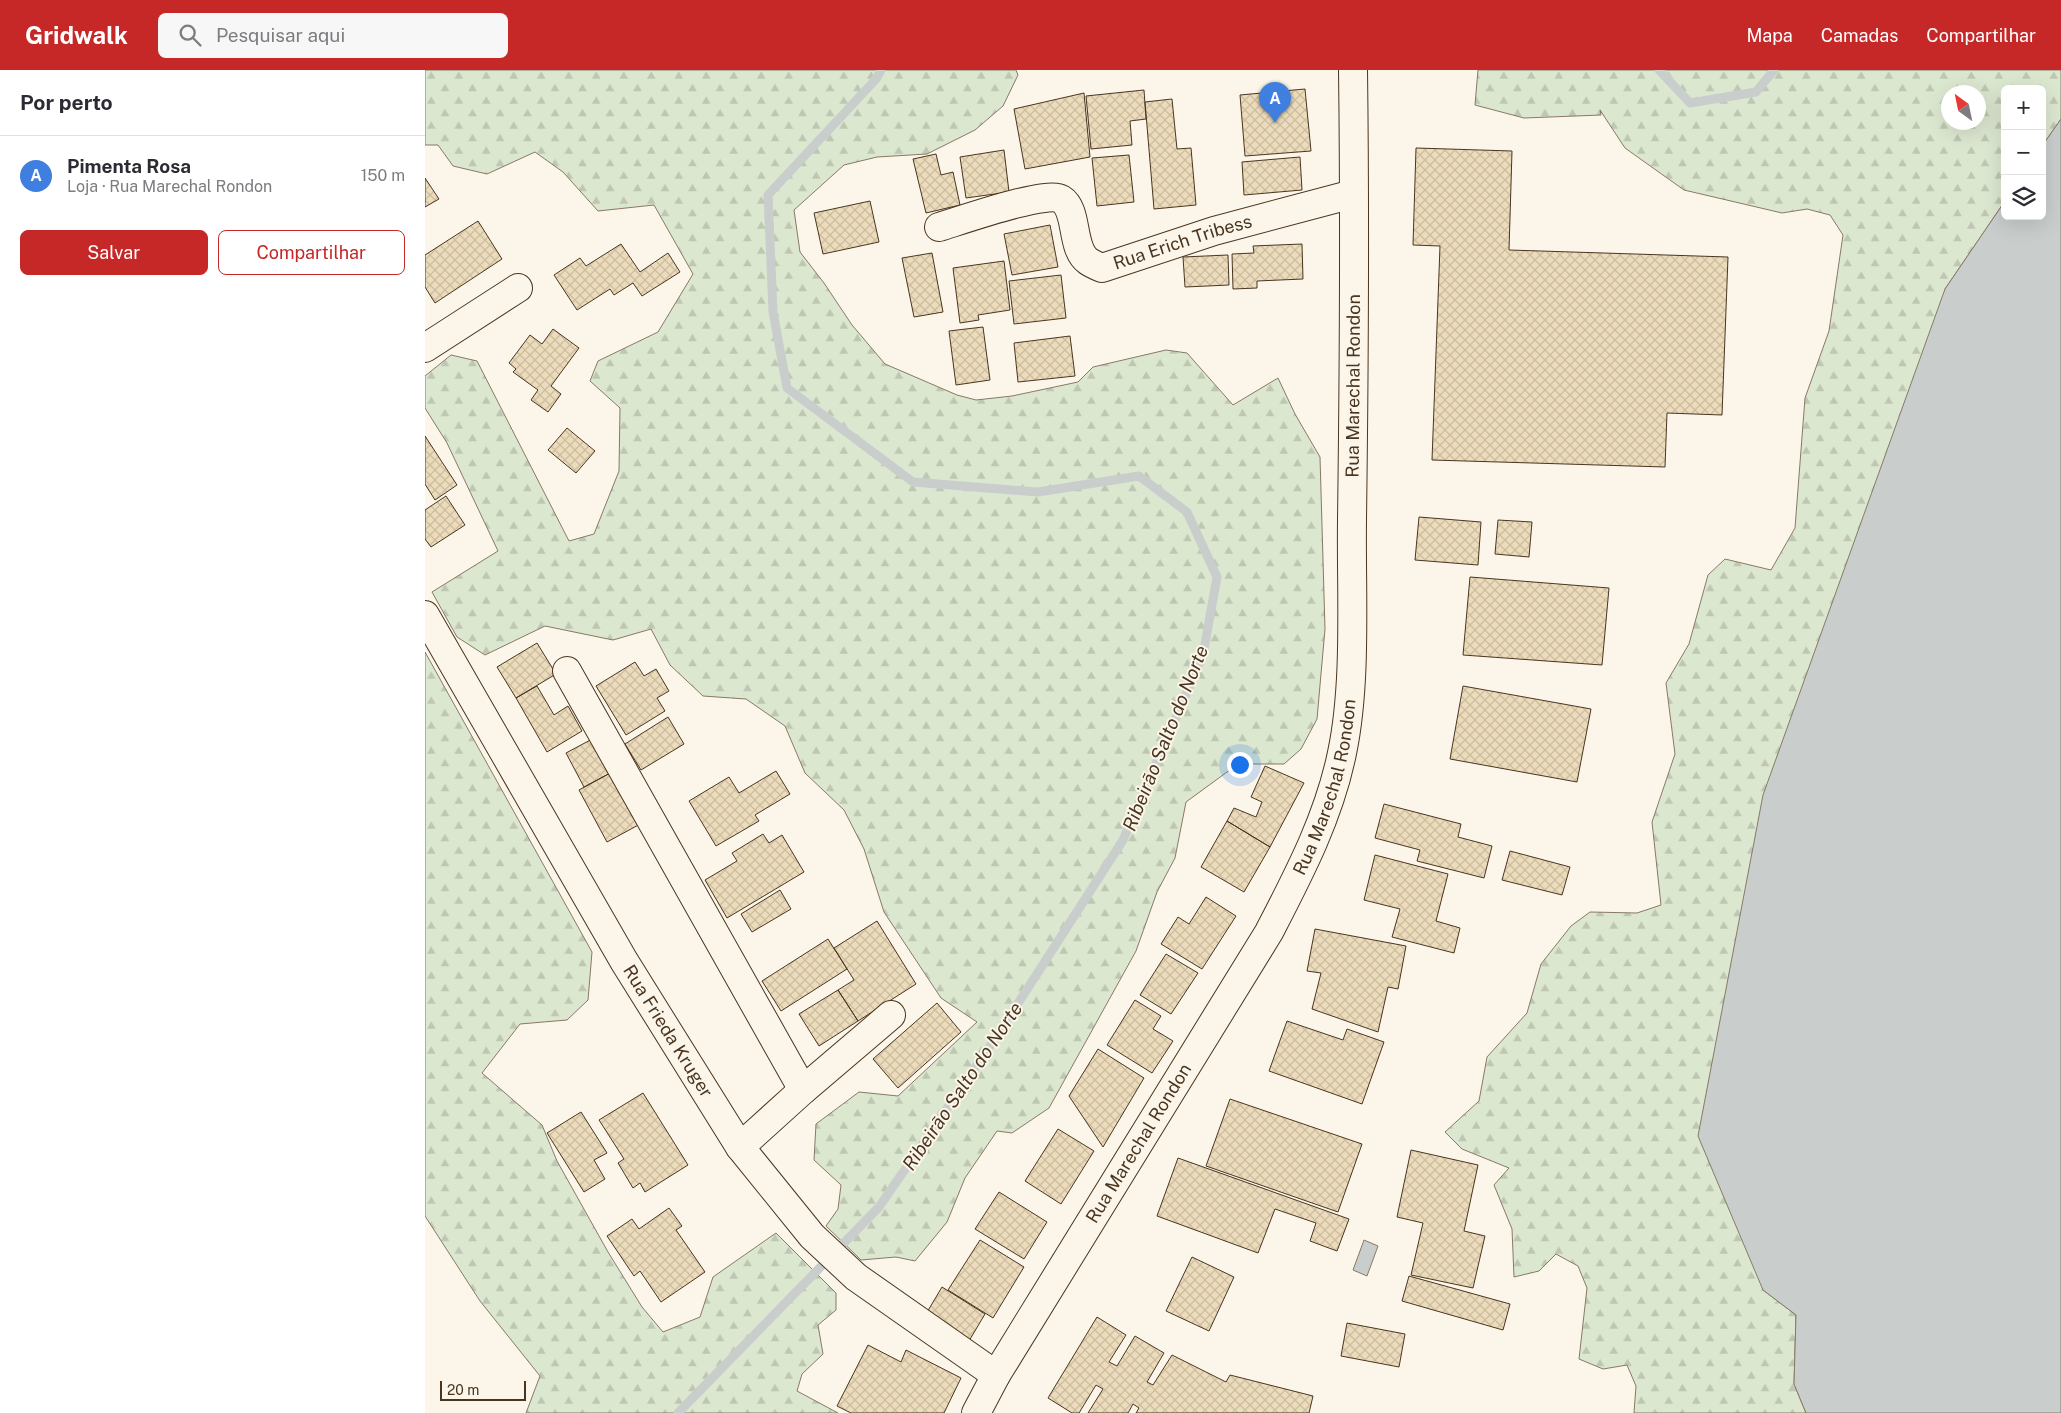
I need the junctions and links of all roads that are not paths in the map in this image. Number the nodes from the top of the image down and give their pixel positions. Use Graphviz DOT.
graph roads {
  1 [pos="1353,70"];
  2 [pos="1353,194"];
  3 [pos="939,227"];
  4 [pos="518,288"];
  5 [pos="425,348"];
  6 [pos="425,615"];
  7 [pos="567,671"];
  8 [pos="891,1015"];
  9 [pos="803,1090"];
  10 [pos="741,1147"];
  11 [pos="996,1375"];
  12 [pos="976,1413"];
  1 -- 2 [label="street, Rua Marechal Rondon"];
  2 -- 3 [label="street, Rua Erich Tribess"];
  2 -- 11 [label="street, Rua Marechal Rondon"];
  4 -- 5 [label="street"];
  6 -- 10 [label="street, Rua Frieda Kruger"];
  7 -- 9 [label="street"];
  8 -- 9 [label="street"];
  9 -- 10 [label="street"];
  10 -- 11 [label="street, Rua Frieda Kruger"];
  11 -- 12 [label="street, Rua Marechal Rondon"];
}
